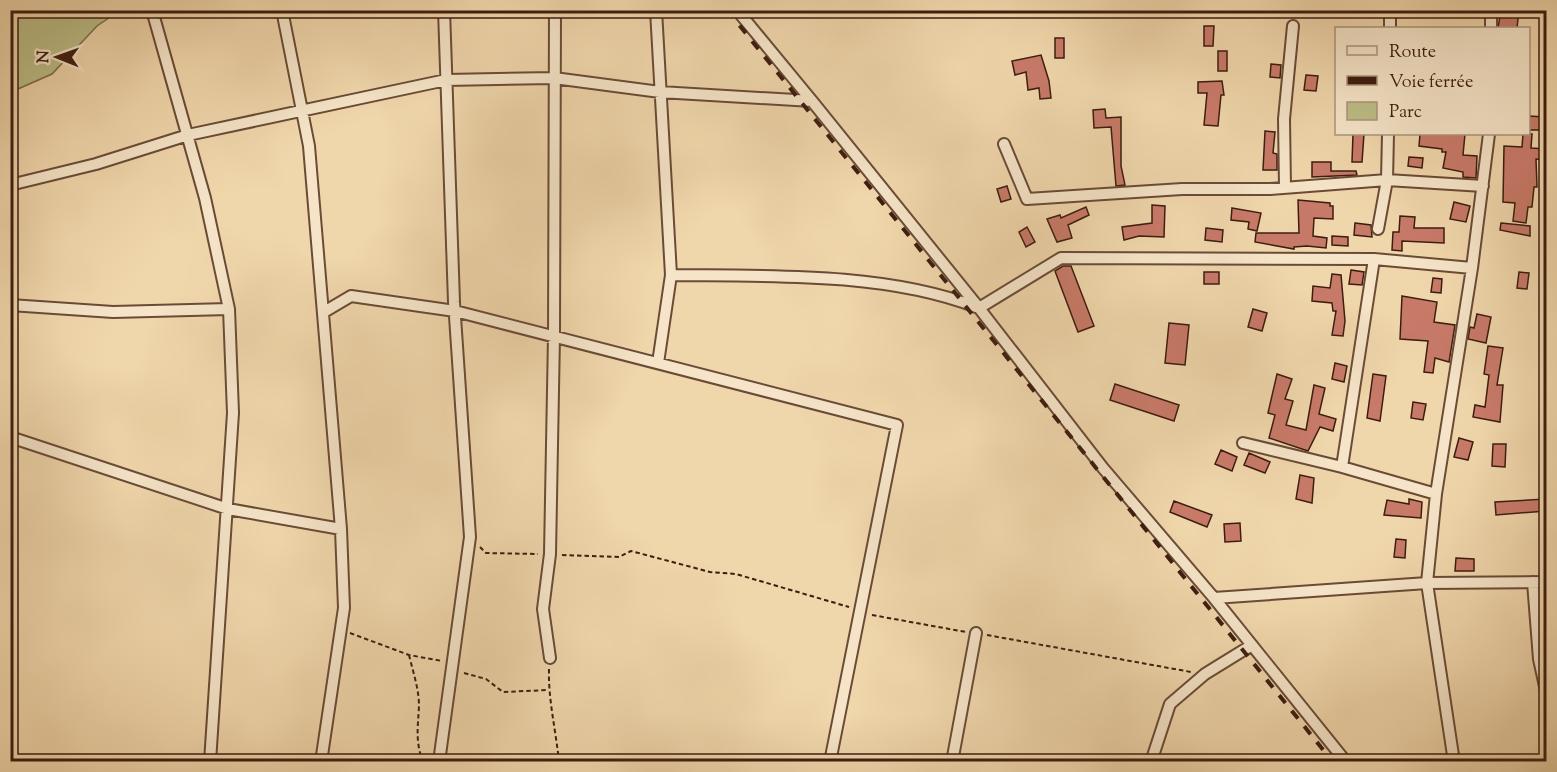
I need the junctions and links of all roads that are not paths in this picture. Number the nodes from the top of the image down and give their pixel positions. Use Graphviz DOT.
graph roads {
  1 [pos="152,10"];
  2 [pos="282,10"];
  3 [pos="444,10"];
  4 [pos="555,10"];
  5 [pos="656,10"];
  6 [pos="737,10"];
  7 [pos="1390,10"];
  8 [pos="1491,10"];
  9 [pos="1293,26"];
  10 [pos="1390,27"];
  11 [pos="1491,27"];
  12 [pos="554,78"];
  13 [pos="446,80"];
  14 [pos="660,92"];
  15 [pos="812,101"];
  16 [pos="302,108"];
  17 [pos="188,135"];
  18 [pos="1388,135"];
  19 [pos="1489,135"];
  20 [pos="1004,144"];
  21 [pos="1387,180"];
  22 [pos="10,184"];
  23 [pos="1482,186"];
  24 [pos="1285,188"];
  25 [pos="1378,229"];
  26 [pos="1374,259"];
  27 [pos="1472,267"];
  28 [pos="671,275"];
  29 [pos="10,305"];
  30 [pos="980,308"];
  31 [pos="229,309"];
  32 [pos="455,311"];
  33 [pos="324,312"];
  34 [pos="554,336"];
  35 [pos="658,363"];
  36 [pos="10,437"];
  37 [pos="1243,443"];
  38 [pos="1342,466"];
  39 [pos="1436,494"];
  40 [pos="228,509"];
  41 [pos="340,529"];
  42 [pos="1533,582"];
  43 [pos="1546,582"];
  44 [pos="1427,583"];
  45 [pos="1214,598"];
  46 [pos="976,633"];
  47 [pos="1252,645"];
  48 [pos="550,658"];
  49 [pos="1546,691"];
  50 [pos="210,762"];
  51 [pos="321,762"];
  52 [pos="439,762"];
  53 [pos="830,762"];
  54 [pos="952,762"];
  55 [pos="1151,762"];
  56 [pos="1346,762"];
  57 [pos="1454,762"];
  1 -- 17 [label="street"];
  2 -- 16 [label="street"];
  3 -- 13 [label="street"];
  4 -- 12 [label="street"];
  5 -- 14 [label="street"];
  6 -- 15 [label="street"];
  7 -- 10 [label="street"];
  8 -- 11 [label="street"];
  9 -- 24 [label="street"];
  12 -- 13 [label="street"];
  12 -- 14 [label="street"];
  12 -- 34 [label="street"];
  13 -- 16 [label="street"];
  13 -- 32 [label="street"];
  14 -- 15 [label="street"];
  14 -- 28 [label="street"];
  15 -- 30 [label="street"];
  16 -- 17 [label="street"];
  16 -- 33 [label="street"];
  17 -- 22 [label="street"];
  17 -- 31 [label="street"];
  18 -- 21 [label="street"];
  19 -- 23 [label="street"];
  20 -- 24 [label="street"];
  21 -- 23 [label="street"];
  21 -- 24 [label="street"];
  21 -- 25 [label="street"];
  23 -- 27 [label="street"];
  26 -- 27 [label="street"];
  26 -- 30 [label="street"];
  26 -- 38 [label="street"];
  27 -- 39 [label="street"];
  28 -- 30 [label="street"];
  28 -- 35 [label="street"];
  29 -- 31 [label="street"];
  30 -- 45 [label="street"];
  31 -- 40 [label="street"];
  32 -- 33 [label="street"];
  32 -- 34 [label="street"];
  32 -- 52 [label="street"];
  33 -- 41 [label="street"];
  34 -- 35 [label="street"];
  34 -- 48 [label="street"];
  35 -- 53 [label="street"];
  36 -- 40 [label="street"];
  37 -- 38 [label="street"];
  38 -- 39 [label="street"];
  39 -- 44 [label="street"];
  40 -- 41 [label="street"];
  40 -- 50 [label="street"];
  41 -- 51 [label="street"];
  42 -- 43 [label="street"];
  42 -- 44 [label="street"];
  42 -- 49 [label="street"];
  44 -- 45 [label="street"];
  44 -- 57 [label="street"];
  45 -- 47 [label="street"];
  46 -- 54 [label="street"];
  47 -- 55 [label="street"];
  47 -- 56 [label="street"];
}
